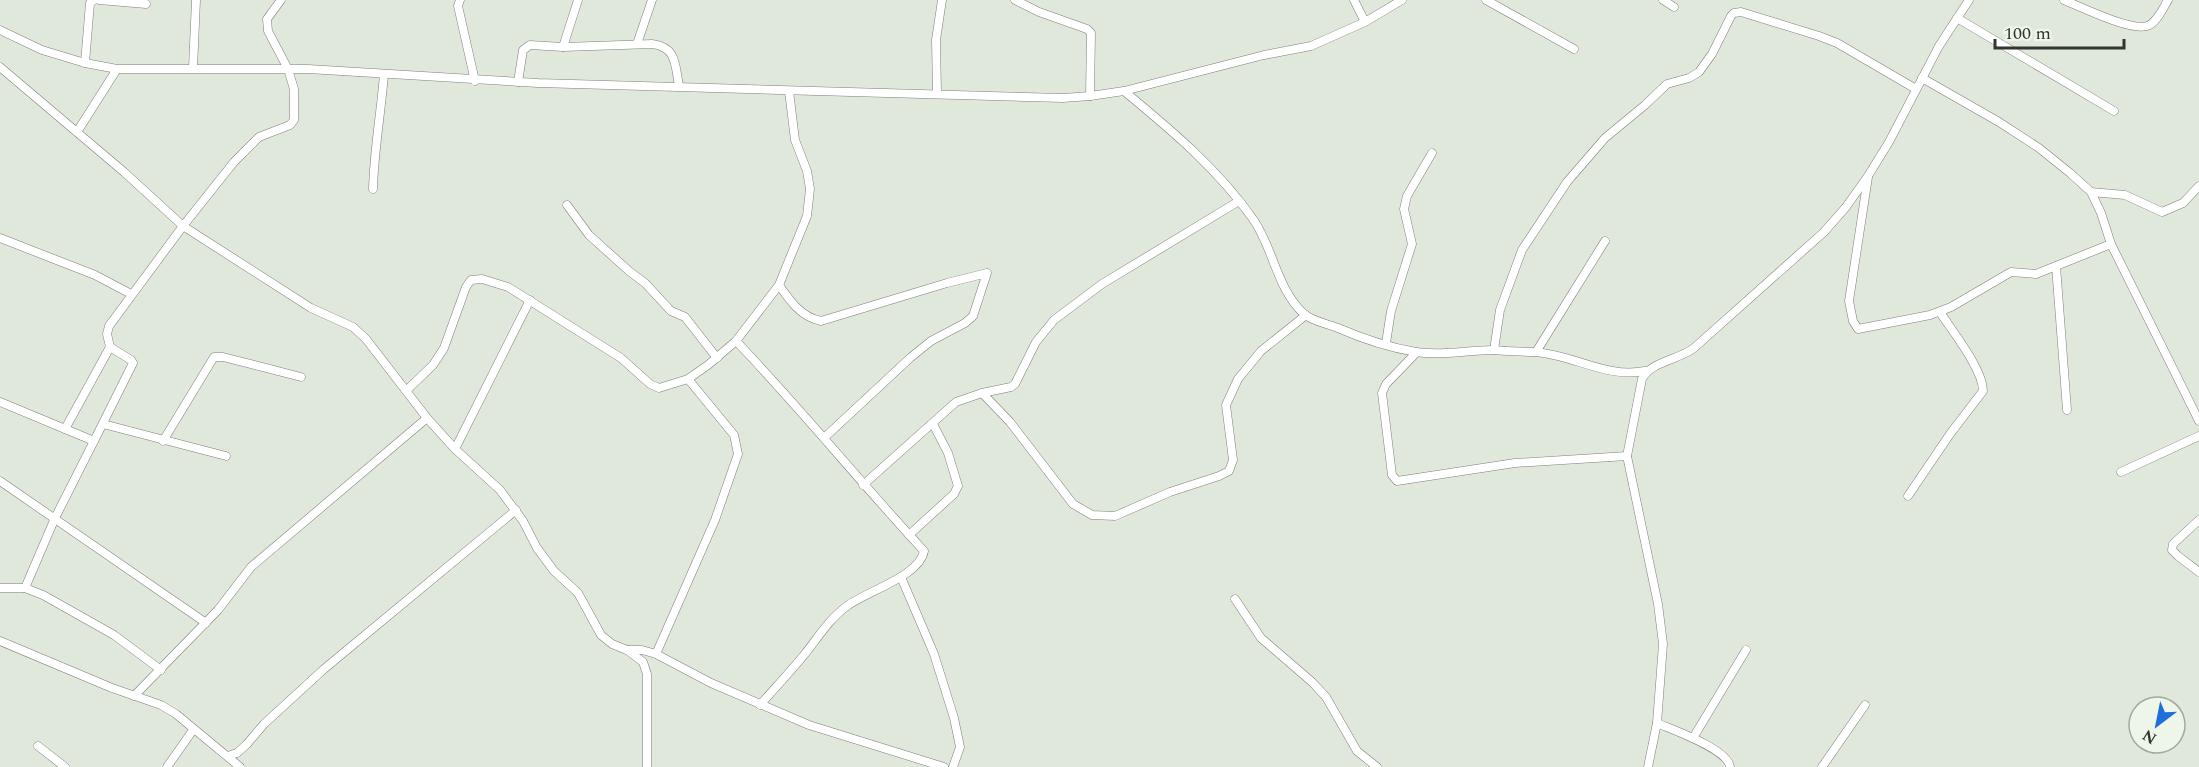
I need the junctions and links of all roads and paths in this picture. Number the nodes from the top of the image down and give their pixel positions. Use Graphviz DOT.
graph roads {
  1 [pos="94,0"];
  2 [pos="99,0"];
  3 [pos="196,0"];
  4 [pos="281,0"];
  5 [pos="578,0"];
  6 [pos="652,0"];
  7 [pos="942,0"];
  8 [pos="1015,0"];
  9 [pos="1354,0"];
  10 [pos="1402,0"];
  11 [pos="1486,0"];
  12 [pos="1664,0"];
  13 [pos="1969,0"];
  14 [pos="2064,0"];
  15 [pos="2168,0"];
  16 [pos="458,2"];
  17 [pos="146,4"];
  18 [pos="1674,7"];
  19 [pos="1957,18"];
  20 [pos="1365,22"];
  21 [pos="0,30"];
  22 [pos="637,44"];
  23 [pos="563,47"];
  24 [pos="1574,49"];
  25 [pos="86,63"];
  26 [pos="0,67"];
  27 [pos="193,68"];
  28 [pos="117,69"];
  29 [pos="288,69"];
  30 [pos="384,74"];
  31 [pos="1922,78"];
  32 [pos="475,81"];
  33 [pos="518,82"];
  34 [pos="679,86"];
  35 [pos="1916,89"];
  36 [pos="789,91"];
  37 [pos="1124,91"];
  38 [pos="937,93"];
  39 [pos="1090,96"];
  40 [pos="2114,111"];
  41 [pos="77,132"];
  42 [pos="1432,153"];
  43 [pos="1868,176"];
  44 [pos="2199,186"];
  45 [pos="373,189"];
  46 [pos="2091,192"];
  47 [pos="1239,201"];
  48 [pos="567,205"];
  49 [pos="183,226"];
  50 [pos="0,238"];
  51 [pos="1605,241"];
  52 [pos="2111,244"];
  53 [pos="2056,266"];
  54 [pos="779,285"];
  55 [pos="131,294"];
  56 [pos="530,300"];
  57 [pos="1940,312"];
  58 [pos="1306,315"];
  59 [pos="736,341"];
  60 [pos="1386,343"];
  61 [pos="110,346"];
  62 [pos="1494,350"];
  63 [pos="1417,352"];
  64 [pos="1536,352"];
  65 [pos="717,358"];
  66 [pos="1645,371"];
  67 [pos="301,377"];
  68 [pos="688,379"];
  69 [pos="406,391"];
  70 [pos="982,393"];
  71 [pos="0,402"];
  72 [pos="2067,410"];
  73 [pos="427,418"];
  74 [pos="2199,421"];
  75 [pos="103,424"];
  76 [pos="933,424"];
  77 [pos="65,429"];
  78 [pos="2199,436"];
  79 [pos="824,438"];
  80 [pos="94,441"];
  81 [pos="163,441"];
  82 [pos="455,449"];
  83 [pos="226,456"];
  84 [pos="1627,456"];
  85 [pos="2121,472"];
  86 [pos="0,481"];
  87 [pos="863,485"];
  88 [pos="1908,496"];
  89 [pos="516,510"];
  90 [pos="55,518"];
  91 [pos="2199,520"];
  92 [pos="909,534"];
  93 [pos="2199,572"];
  94 [pos="901,577"];
  95 [pos="0,588"];
  96 [pos="25,588"];
  97 [pos="1235,599"];
  98 [pos="206,623"];
  99 [pos="0,641"];
  100 [pos="627,650"];
  101 [pos="1746,650"];
  102 [pos="656,654"];
  103 [pos="161,670"];
  104 [pos="134,696"];
  105 [pos="760,705"];
  106 [pos="1865,705"];
  107 [pos="1657,723"];
  108 [pos="193,730"];
  109 [pos="1693,738"];
  110 [pos="38,746"];
  111 [pos="228,756"];
  112 [pos="65,767"];
  113 [pos="167,767"];
  114 [pos="240,767"];
  115 [pos="648,767"];
  116 [pos="944,767"];
  117 [pos="953,767"];
  118 [pos="1377,767"];
  119 [pos="1648,767"];
  120 [pos="1731,767"];
  121 [pos="1822,767"];
  1 -- 25 [label="street"];
  2 -- 17 [label="street"];
  3 -- 27 [label="street"];
  4 -- 29 [label="street"];
  5 -- 23 [label="street"];
  6 -- 22 [label="street"];
  7 -- 38 [label="street"];
  8 -- 39 [label="street"];
  9 -- 20 [label="street"];
  10 -- 20 [label="street"];
  11 -- 24 [label="street"];
  12 -- 18 [label="street"];
  13 -- 19 [label="street"];
  14 -- 15 [label="street"];
  16 -- 32 [label="street"];
  19 -- 31 [label="street"];
  19 -- 40 [label="street"];
  20 -- 37 [label="street"];
  21 -- 25 [label="street"];
  22 -- 23 [label="street"];
  22 -- 34 [label="street"];
  23 -- 33 [label="street"];
  25 -- 28 [label="street"];
  26 -- 41 [label="street"];
  27 -- 28 [label="street"];
  27 -- 29 [label="street"];
  28 -- 41 [label="street"];
  29 -- 30 [label="street"];
  29 -- 49 [label="street"];
  30 -- 32 [label="street"];
  30 -- 45 [label="street"];
  31 -- 35 [label="street"];
  31 -- 46 [label="street"];
  32 -- 33 [label="street"];
  33 -- 34 [label="street"];
  34 -- 36 [label="street"];
  35 -- 43 [label="street"];
  35 -- 62 [label="street"];
  36 -- 38 [label="street"];
  36 -- 54 [label="street"];
  37 -- 39 [label="street"];
  37 -- 47 [label="street"];
  38 -- 39 [label="street"];
  41 -- 49 [label="street"];
  42 -- 60 [label="street"];
  43 -- 57 [label="street"];
  43 -- 66 [label="street"];
  44 -- 46 [label="street"];
  46 -- 52 [label="street"];
  47 -- 58 [label="street"];
  47 -- 70 [label="street"];
  48 -- 65 [label="street"];
  49 -- 55 [label="street"];
  49 -- 69 [label="street"];
  50 -- 55 [label="street"];
  51 -- 64 [label="street"];
  52 -- 53 [label="street"];
  52 -- 74 [label="street"];
  53 -- 57 [label="street"];
  53 -- 72 [label="street"];
  54 -- 59 [label="street"];
  54 -- 79 [label="street"];
  55 -- 61 [label="street"];
  56 -- 68 [label="street"];
  56 -- 69 [label="street"];
  56 -- 82 [label="street"];
  57 -- 88 [label="street"];
  58 -- 60 [label="street"];
  58 -- 70 [label="street"];
  59 -- 65 [label="street"];
  59 -- 79 [label="street"];
  60 -- 63 [label="street"];
  61 -- 75 [label="street"];
  61 -- 77 [label="street"];
  62 -- 63 [label="street"];
  62 -- 64 [label="street"];
  63 -- 84 [label="street"];
  64 -- 66 [label="street"];
  65 -- 68 [label="street"];
  66 -- 84 [label="street"];
  67 -- 81 [label="street"];
  68 -- 102 [label="street"];
  69 -- 73 [label="street"];
  70 -- 76 [label="street"];
  71 -- 77 [label="street"];
  73 -- 82 [label="street"];
  73 -- 98 [label="street"];
  75 -- 80 [label="street"];
  75 -- 81 [label="street"];
  76 -- 87 [label="street"];
  76 -- 92 [label="street"];
  77 -- 80 [label="street"];
  78 -- 85 [label="street"];
  79 -- 87 [label="street"];
  80 -- 90 [label="street"];
  81 -- 83 [label="street"];
  82 -- 89 [label="street"];
  84 -- 107 [label="street"];
  86 -- 90 [label="street"];
  87 -- 92 [label="street"];
  89 -- 100 [label="street"];
  89 -- 111 [label="street"];
  90 -- 96 [label="street"];
  90 -- 98 [label="street"];
  91 -- 93 [label="street"];
  92 -- 94 [label="street"];
  94 -- 105 [label="street"];
  94 -- 117 [label="street"];
  95 -- 96 [label="street"];
  96 -- 103 [label="street"];
  97 -- 118 [label="street"];
  98 -- 103 [label="street"];
  99 -- 104 [label="street"];
  100 -- 102 [label="street"];
  100 -- 115 [label="street"];
  101 -- 109 [label="street"];
  102 -- 105 [label="street"];
  103 -- 104 [label="street"];
  104 -- 108 [label="street"];
  105 -- 116 [label="street"];
  106 -- 121 [label="street"];
  107 -- 109 [label="street"];
  107 -- 119 [label="street"];
  108 -- 111 [label="street"];
  108 -- 113 [label="street"];
  109 -- 120 [label="street"];
  110 -- 112 [label="street"];
  111 -- 114 [label="street"];
}
